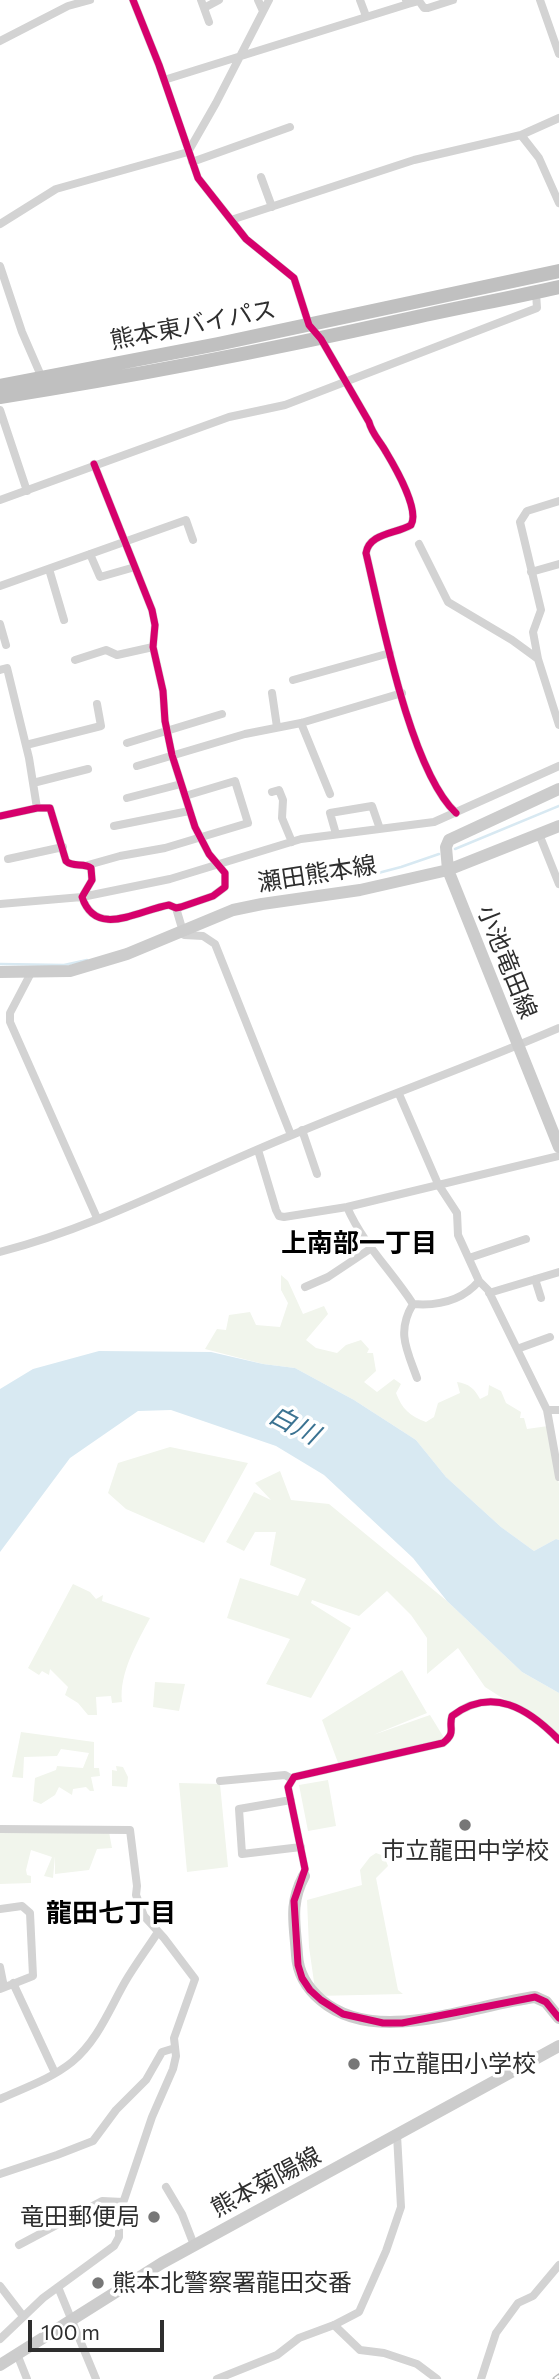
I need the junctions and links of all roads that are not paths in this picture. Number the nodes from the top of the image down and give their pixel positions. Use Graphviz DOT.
graph roads {
  1 [pos="90,0"];
  2 [pos="133,0"];
  3 [pos="219,0"];
  4 [pos="258,0"];
  5 [pos="269,0"];
  6 [pos="360,0"];
  7 [pos="453,0"];
  8 [pos="540,0"];
  9 [pos="407,2"];
  10 [pos="202,4"];
  11 [pos="263,11"];
  12 [pos="366,16"];
  13 [pos="209,22"];
  14 [pos="0,41"];
  15 [pos="559,54"];
  16 [pos="239,56"];
  17 [pos="164,80"];
  18 [pos="559,118"];
  19 [pos="290,127"];
  20 [pos="521,135"];
  21 [pos="188,152"];
  22 [pos="192,162"];
  23 [pos="261,177"];
  24 [pos="559,203"];
  25 [pos="272,207"];
  26 [pos="231,220"];
  27 [pos="0,224"];
  28 [pos="0,266"];
  29 [pos="559,271"];
  30 [pos="559,287"];
  31 [pos="536,293"];
  32 [pos="309,325"];
  33 [pos="321,339"];
  34 [pos="42,378"];
  35 [pos="345,381"];
  36 [pos="0,386"];
  37 [pos="0,397"];
  38 [pos="0,410"];
  39 [pos="94,464"];
  40 [pos="27,491"];
  41 [pos="0,500"];
  42 [pos="559,501"];
  43 [pos="193,540"];
  44 [pos="125,542"];
  45 [pos="419,544"];
  46 [pos="90,554"];
  47 [pos="559,564"];
  48 [pos="135,567"];
  49 [pos="49,569"];
  50 [pos="531,572"];
  51 [pos="0,586"];
  52 [pos="64,620"];
  53 [pos="0,624"];
  54 [pos="6,645"];
  55 [pos="153,647"];
  56 [pos="390,653"];
  57 [pos="538,659"];
  58 [pos="75,660"];
  59 [pos="0,670"];
  60 [pos="293,680"];
  61 [pos="272,693"];
  62 [pos="401,693"];
  63 [pos="555,700"];
  64 [pos="97,704"];
  65 [pos="222,714"];
  66 [pos="301,723"];
  67 [pos="559,725"];
  68 [pos="277,727"];
  69 [pos="167,731"];
  70 [pos="127,743"];
  71 [pos="26,745"];
  72 [pos="172,755"];
  73 [pos="136,766"];
  74 [pos="559,766"];
  75 [pos="88,769"];
  76 [pos="33,783"];
  77 [pos="181,784"];
  78 [pos="559,789"];
  79 [pos="278,790"];
  80 [pos="330,794"];
  81 [pos="185,796"];
  82 [pos="127,798"];
  83 [pos="37,807"];
  84 [pos="189,811"];
  85 [pos="456,813"];
  86 [pos="0,816"];
  87 [pos="114,825"];
  88 [pos="559,826"];
  89 [pos="380,829"];
  90 [pos="336,834"];
  91 [pos="539,834"];
  92 [pos="200,839"];
  93 [pos="292,842"];
  94 [pos="63,847"];
  95 [pos="8,859"];
  96 [pos="217,863"];
  97 [pos="88,865"];
  98 [pos="448,870"];
  99 [pos="559,884"];
  100 [pos="82,897"];
  101 [pos="0,904"];
  102 [pos="176,908"];
  103 [pos="181,930"];
  104 [pos="32,971"];
  105 [pos="0,972"];
  106 [pos="559,1028"];
  107 [pos="517,1044"];
  108 [pos="400,1094"];
  109 [pos="302,1130"];
  110 [pos="291,1135"];
  111 [pos="559,1147"];
  112 [pos="258,1150"];
  113 [pos="559,1156"];
  114 [pos="317,1174"];
  115 [pos="438,1184"];
  116 [pos="347,1207"];
  117 [pos="97,1218"];
  118 [pos="526,1239"];
  119 [pos="370,1249"];
  120 [pos="0,1252"];
  121 [pos="469,1258"];
  122 [pos="559,1272"];
  123 [pos="535,1279"];
  124 [pos="479,1281"];
  125 [pos="305,1287"];
  126 [pos="489,1293"];
  127 [pos="541,1298"];
  128 [pos="413,1304"];
  129 [pos="550,1337"];
  130 [pos="517,1349"];
  131 [pos="417,1378"];
  132 [pos="547,1410"];
  133 [pos="559,1410"];
  134 [pos="555,1433"];
  135 [pos="559,1477"];
  136 [pos="559,1740"];
  137 [pos="292,1779"];
  138 [pos="220,1781"];
  139 [pos="290,1800"];
  140 [pos="0,1829"];
  141 [pos="300,1847"];
  142 [pos="304,1876"];
  143 [pos="0,1909"];
  144 [pos="158,1932"];
  145 [pos="0,1967"];
  146 [pos="13,1983"];
  147 [pos="2,1988"];
  148 [pos="559,2018"];
  149 [pos="559,2048"];
  150 [pos="175,2049"];
  151 [pos="55,2073"];
  152 [pos="0,2099"];
  153 [pos="397,2135"];
  154 [pos="0,2174"];
  155 [pos="166,2187"];
  156 [pos="123,2202"];
  157 [pos="19,2245"];
  158 [pos="194,2245"];
  159 [pos="559,2265"];
  160 [pos="0,2286"];
  161 [pos="58,2287"];
  162 [pos="23,2316"];
  163 [pos="73,2318"];
  164 [pos="334,2325"];
  165 [pos="0,2339"];
  166 [pos="17,2354"];
  167 [pos="0,2365"];
  168 [pos="27,2379"];
  169 [pos="96,2379"];
  170 [pos="217,2379"];
  171 [pos="437,2379"];
  172 [pos="481,2379"];
  1 -- 14 [label="street"];
  2 -- 17 [label="street"];
  3 -- 10 [label="street"];
  4 -- 11 [label="street"];
  5 -- 11 [label="street"];
  6 -- 12 [label="street"];
  7 -- 9 [label="street"];
  8 -- 15 [label="street"];
  9 -- 12 [label="street"];
  10 -- 13 [label="street"];
  11 -- 16 [label="street"];
  12 -- 16 [label="street"];
  16 -- 17 [label="street"];
  16 -- 21 [label="street"];
  17 -- 21 [label="street"];
  18 -- 20 [label="street"];
  19 -- 22 [label="street"];
  20 -- 24 [label="street"];
  20 -- 25 [label="street"];
  21 -- 22 [label="street"];
  21 -- 27 [label="street"];
  22 -- 26 [label="street"];
  23 -- 25 [label="street"];
  25 -- 26 [label="street"];
  26 -- 32 [label="street"];
  28 -- 34 [label="street"];
  29 -- 32 [label="highway, 熊本東バイパス"];
  30 -- 31 [label="highway, 熊本東バイパス"];
  31 -- 33 [label="highway, 熊本東バイパス"];
  31 -- 35 [label="street"];
  32 -- 33 [label="street"];
  32 -- 34 [label="highway, 熊本東バイパス"];
  33 -- 35 [label="street"];
  33 -- 37 [label="highway, 熊本東バイパス"];
  34 -- 36 [label="highway, 熊本東バイパス"];
  35 -- 39 [label="street"];
  35 -- 56 [label="street"];
  38 -- 40 [label="street"];
  39 -- 40 [label="street"];
  39 -- 44 [label="street"];
  40 -- 41 [label="street"];
  42 -- 50 [label="street"];
  43 -- 44 [label="street"];
  44 -- 46 [label="street"];
  44 -- 48 [label="street"];
  45 -- 57 [label="street"];
  46 -- 48 [label="street"];
  46 -- 49 [label="street"];
  47 -- 50 [label="street"];
  48 -- 55 [label="street"];
  49 -- 51 [label="street"];
  49 -- 52 [label="street"];
  50 -- 57 [label="street"];
  53 -- 54 [label="street"];
  55 -- 58 [label="street"];
  55 -- 69 [label="street"];
  56 -- 60 [label="street"];
  56 -- 62 [label="street"];
  57 -- 63 [label="street"];
  59 -- 71 [label="street"];
  61 -- 68 [label="street"];
  62 -- 66 [label="street"];
  62 -- 85 [label="street"];
  63 -- 67 [label="street"];
  64 -- 71 [label="street"];
  65 -- 69 [label="street"];
  66 -- 68 [label="street"];
  66 -- 80 [label="street"];
  68 -- 72 [label="street"];
  69 -- 70 [label="street"];
  69 -- 72 [label="street"];
  71 -- 76 [label="street"];
  72 -- 73 [label="street"];
  72 -- 77 [label="street"];
  74 -- 85 [label="street"];
  75 -- 76 [label="street"];
  76 -- 83 [label="street"];
  77 -- 81 [label="street"];
  77 -- 82 [label="street"];
  78 -- 98 [label="main road"];
  79 -- 93 [label="street"];
  81 -- 84 [label="street"];
  81 -- 92 [label="street"];
  83 -- 86 [label="street"];
  83 -- 94 [label="street"];
  84 -- 87 [label="street"];
  84 -- 92 [label="street"];
  85 -- 89 [label="street"];
  88 -- 91 [label="main road, 瀬田熊本線"];
  89 -- 90 [label="street"];
  89 -- 90 [label="street"];
  90 -- 93 [label="street"];
  91 -- 98 [label="main road, 瀬田熊本線"];
  91 -- 99 [label="street"];
  92 -- 96 [label="street"];
  92 -- 97 [label="street"];
  93 -- 96 [label="street"];
  94 -- 95 [label="street"];
  94 -- 97 [label="street"];
  96 -- 100 [label="street"];
  96 -- 102 [label="street"];
  97 -- 100 [label="street"];
  98 -- 103 [label="main road, 瀬田熊本線"];
  98 -- 107 [label="main road, 小池竜田線"];
  100 -- 101 [label="street"];
  100 -- 102 [label="street"];
  102 -- 103 [label="street"];
  103 -- 104 [label="main road, 瀬田熊本線"];
  103 -- 110 [label="street"];
  104 -- 105 [label="main road, 瀬田熊本線"];
  104 -- 117 [label="street"];
  106 -- 107 [label="street"];
  107 -- 108 [label="street"];
  107 -- 111 [label="main road, 小池竜田線"];
  108 -- 109 [label="street"];
  108 -- 115 [label="street"];
  109 -- 110 [label="street"];
  109 -- 114 [label="street"];
  110 -- 112 [label="street"];
  112 -- 116 [label="street"];
  112 -- 117 [label="street"];
  113 -- 115 [label="street"];
  115 -- 116 [label="street"];
  115 -- 121 [label="street"];
  116 -- 119 [label="street"];
  117 -- 120 [label="street"];
  118 -- 121 [label="street"];
  119 -- 125 [label="street"];
  119 -- 128 [label="street"];
  121 -- 124 [label="street"];
  122 -- 123 [label="street"];
  123 -- 126 [label="street"];
  123 -- 127 [label="street"];
  124 -- 126 [label="street"];
  124 -- 128 [label="street"];
  126 -- 130 [label="street"];
  128 -- 131 [label="street"];
  129 -- 130 [label="street"];
  130 -- 132 [label="street"];
  132 -- 133 [label="street"];
  132 -- 134 [label="street"];
  134 -- 135 [label="street"];
  136 -- 137 [label="street"];
  137 -- 138 [label="street"];
  137 -- 139 [label="street"];
  139 -- 141 [label="street"];
  139 -- 141 [label="street"];
  140 -- 144 [label="street"];
  141 -- 142 [label="street"];
  142 -- 148 [label="main road"];
  143 -- 146 [label="street"];
  144 -- 150 [label="street"];
  144 -- 151 [label="street"];
  145 -- 147 [label="street"];
  146 -- 147 [label="street"];
  146 -- 151 [label="street"];
  149 -- 153 [label="main road, 熊本菊陽線"];
  150 -- 154 [label="street"];
  150 -- 156 [label="street"];
  151 -- 152 [label="street"];
  153 -- 158 [label="main road, 熊本菊陽線"];
  153 -- 164 [label="street"];
  155 -- 158 [label="street"];
  156 -- 157 [label="street"];
  156 -- 161 [label="street"];
  158 -- 163 [label="main road, 熊本菊陽線"];
  159 -- 172 [label="street"];
  160 -- 162 [label="street"];
  161 -- 162 [label="street"];
  161 -- 163 [label="street"];
  162 -- 165 [label="street"];
  163 -- 166 [label="main road, 熊本菊陽線"];
  163 -- 169 [label="street"];
  164 -- 170 [label="street"];
  164 -- 171 [label="street"];
  166 -- 167 [label="main road, 熊本菊陽線"];
  166 -- 168 [label="street"];
}
